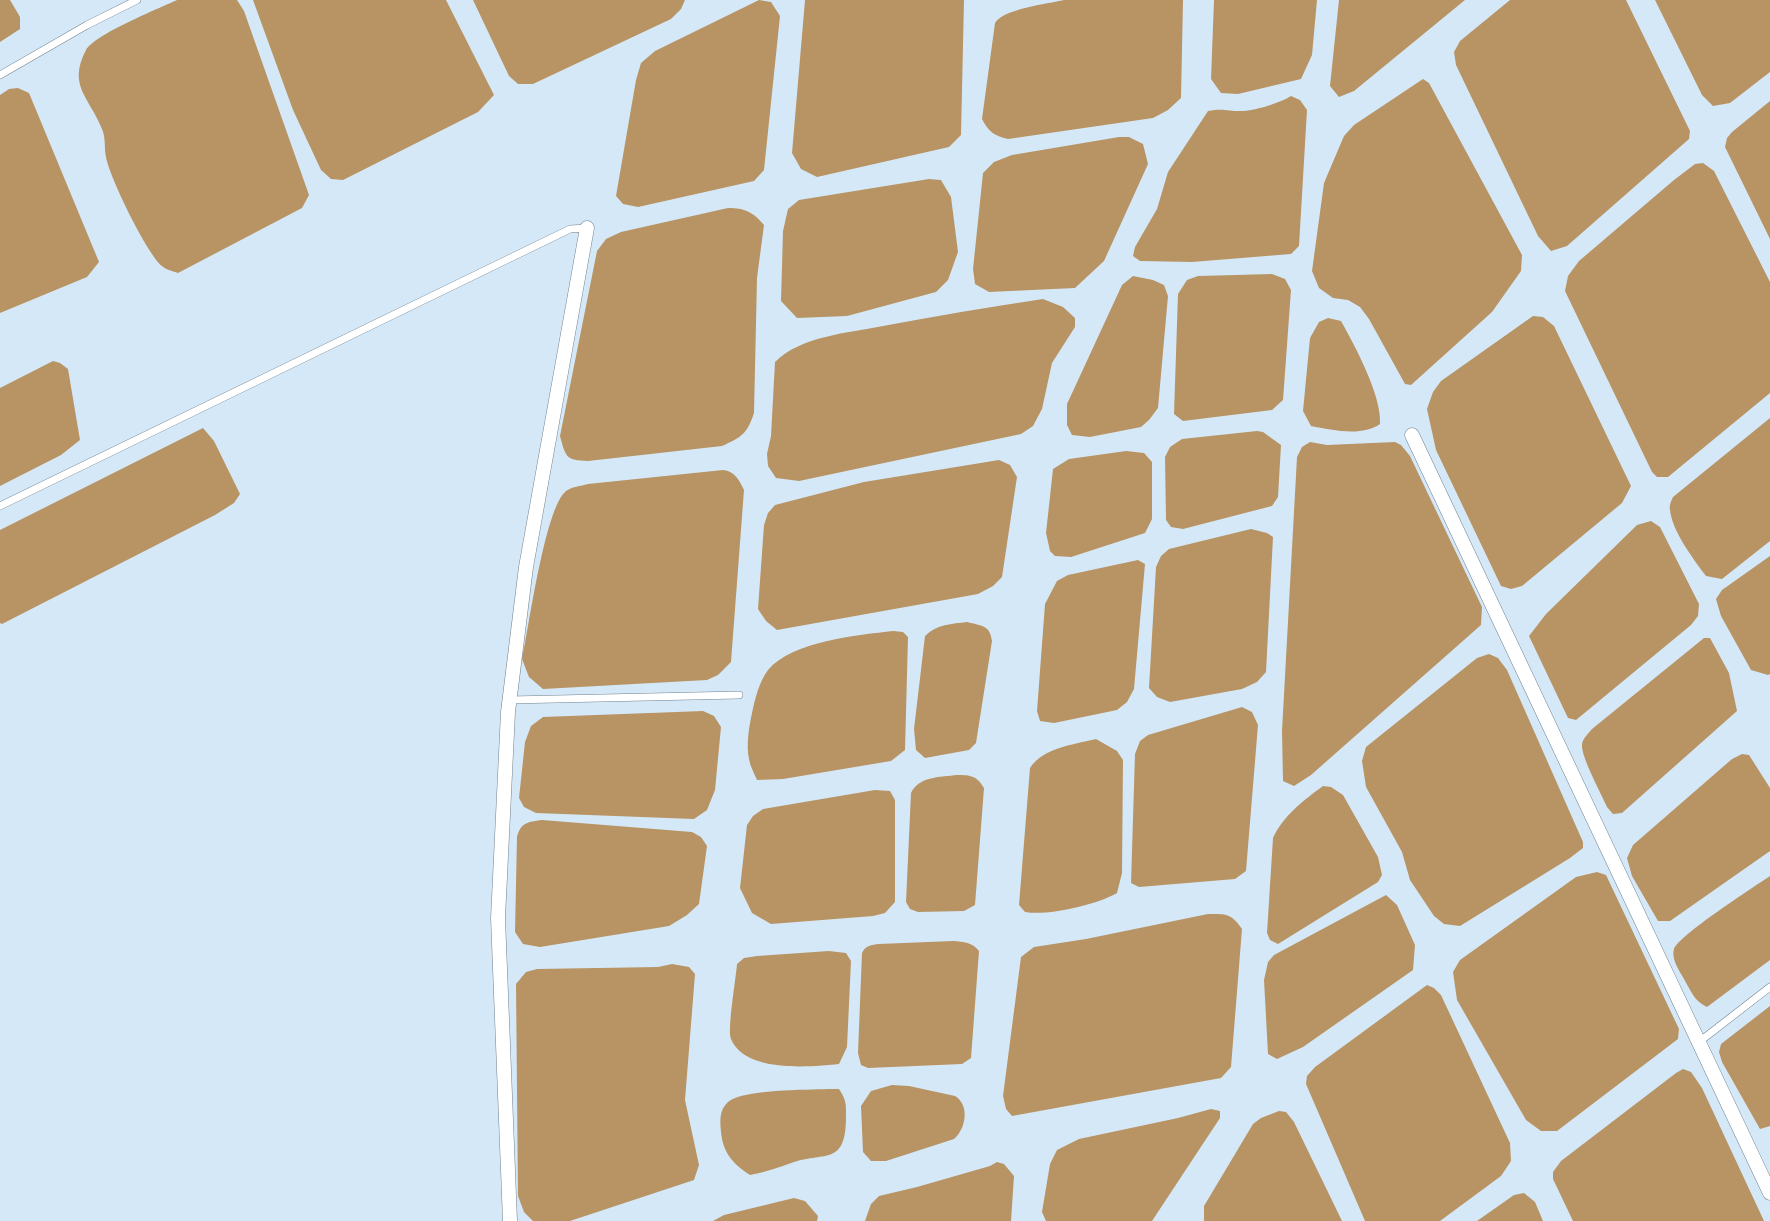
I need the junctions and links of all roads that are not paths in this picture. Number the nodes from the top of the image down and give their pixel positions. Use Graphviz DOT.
graph roads {
  1 [pos="137,0"];
  2 [pos="0,75"];
  3 [pos="587,228"];
  4 [pos="1412,435"];
  5 [pos="0,506"];
  6 [pos="739,695"];
  7 [pos="510,700"];
  8 [pos="1770,987"];
  9 [pos="1699,1042"];
  10 [pos="1770,1193"];
  11 [pos="510,1221"];
  1 -- 2 [label="lane"];
  3 -- 5 [label="lane"];
  3 -- 7 [label="street"];
  4 -- 9 [label="street"];
  6 -- 7 [label="lane"];
  7 -- 11 [label="street"];
  8 -- 9 [label="lane"];
  9 -- 10 [label="street"];
}
